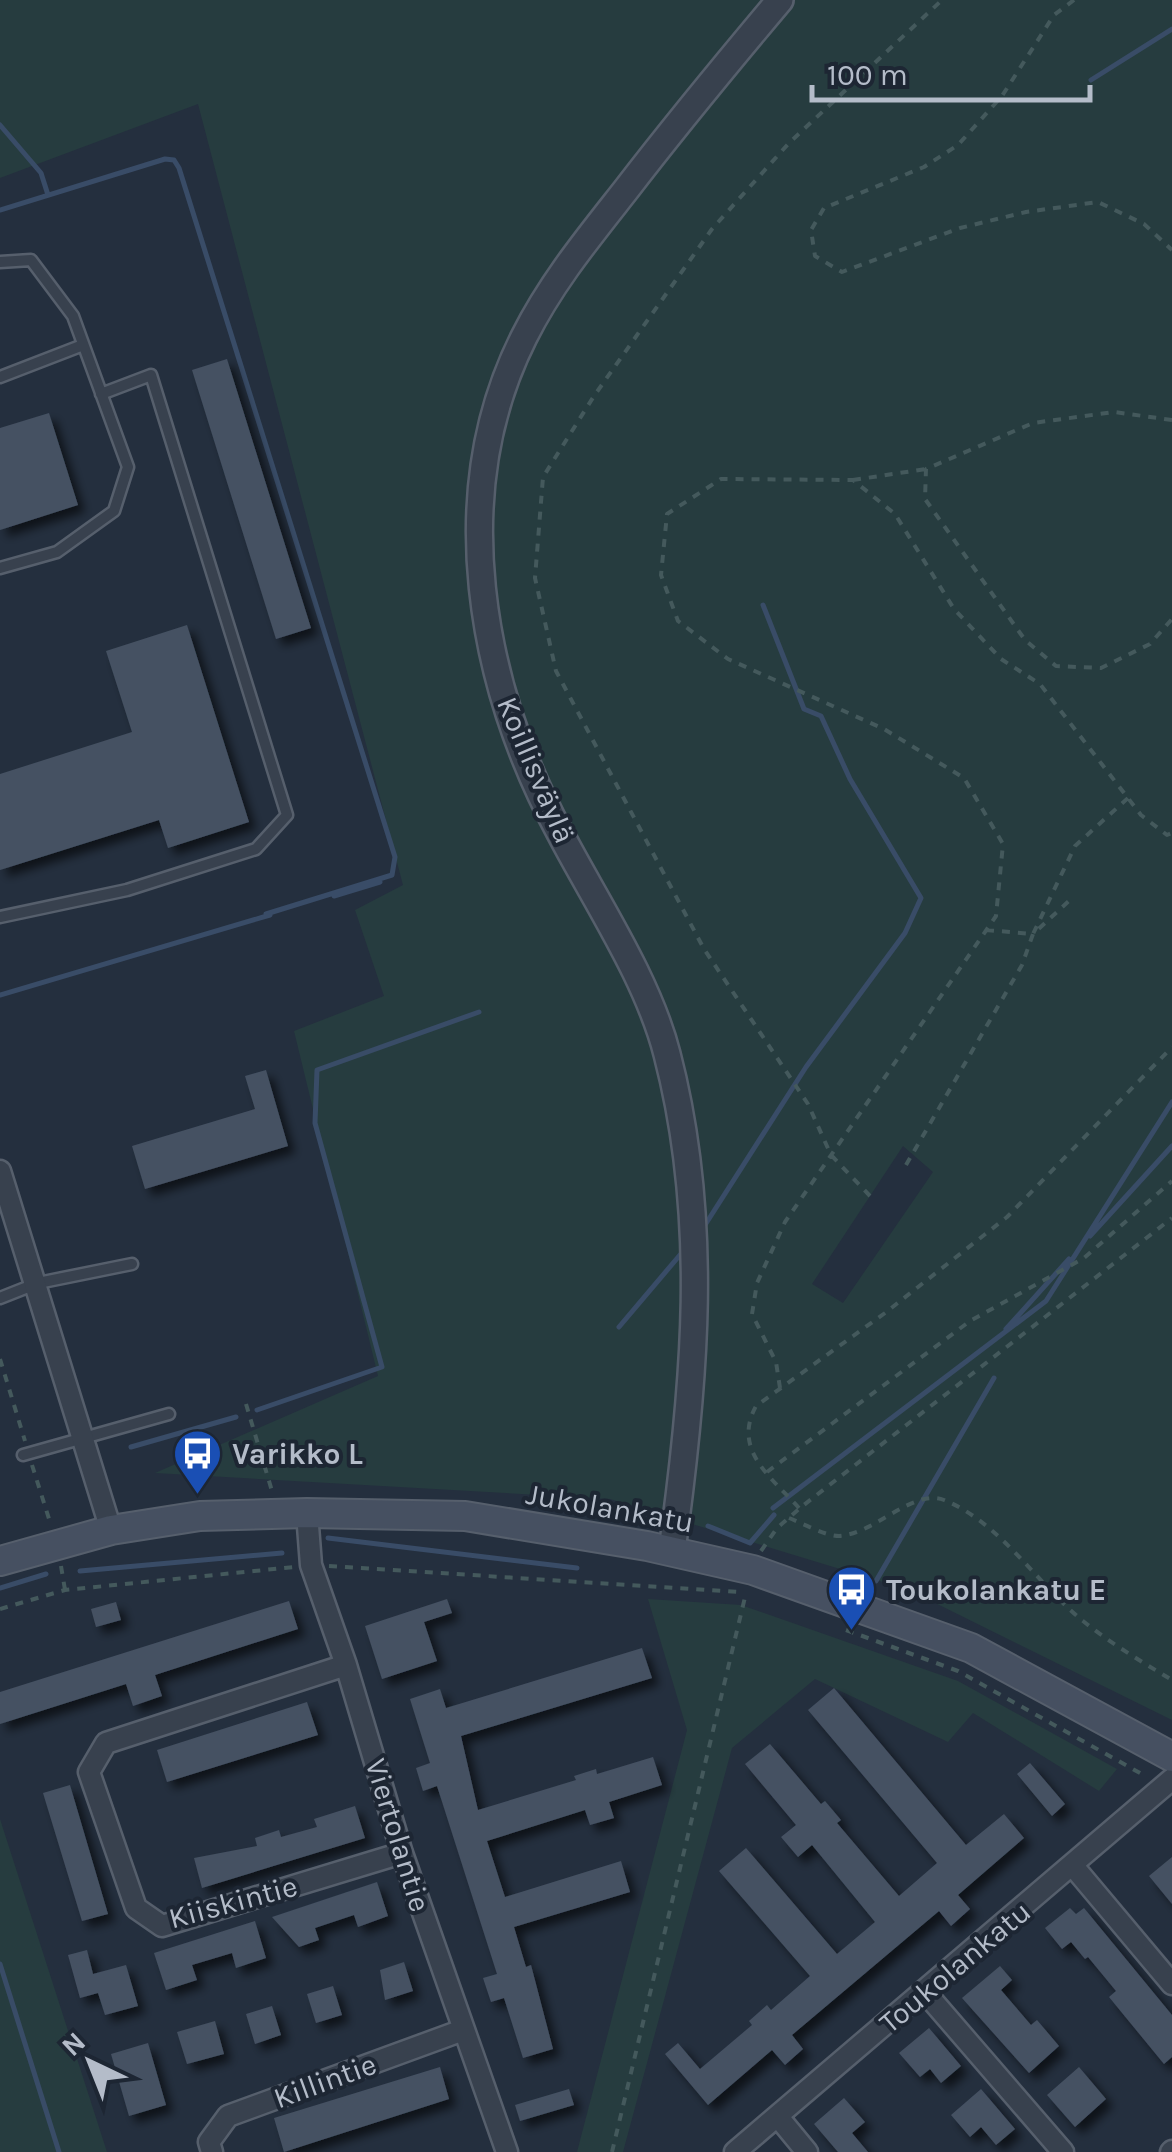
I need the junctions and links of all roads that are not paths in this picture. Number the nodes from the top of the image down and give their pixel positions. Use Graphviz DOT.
graph roads {
  1 [pos="780,0"];
  2 [pos="0,262"];
  3 [pos="83,345"];
  4 [pos="0,377"];
  5 [pos="101,394"];
  6 [pos="0,568"];
  7 [pos="0,916"];
  8 [pos="0,1171"];
  9 [pos="132,1264"];
  10 [pos="38,1284"];
  11 [pos="0,1298"];
  12 [pos="169,1414"];
  13 [pos="86,1440"];
  14 [pos="26,1454"];
  15 [pos="293,1514"];
  16 [pos="111,1530"];
  17 [pos="672,1550"];
  18 [pos="0,1562"];
  19 [pos="346,1665"];
  20 [pos="1172,1757"];
  21 [pos="1169,1783"];
  22 [pos="402,1854"];
  23 [pos="1073,1866"];
  24 [pos="1172,1984"];
  25 [pos="924,1991"];
  26 [pos="463,2030"];
  27 [pos="778,2118"];
  28 [pos="212,2152"];
  29 [pos="507,2152"];
  30 [pos="735,2152"];
  31 [pos="807,2152"];
  32 [pos="1063,2152"];
  1 -- 17 [label="street, Koillisväylä"];
  2 -- 3 [label="lane"];
  3 -- 4 [label="lane"];
  3 -- 5 [label="lane"];
  5 -- 6 [label="lane"];
  5 -- 7 [label="lane"];
  8 -- 10 [label="street"];
  9 -- 10 [label="lane"];
  10 -- 11 [label="lane"];
  10 -- 13 [label="street"];
  12 -- 13 [label="lane"];
  13 -- 14 [label="lane"];
  13 -- 16 [label="street"];
  15 -- 16 [label="main road, Jukolankatu"];
  15 -- 17 [label="main road, Jukolankatu"];
  15 -- 19 [label="street, Viertolantie"];
  16 -- 18 [label="main road, Jukolankatu"];
  17 -- 20 [label="main road, Jukolankatu"];
  19 -- 22 [label="street, Viertolantie"];
  19 -- 22 [label="street, Kiiskintie"];
  21 -- 23 [label="street, Toukolankatu"];
  22 -- 26 [label="street, Viertolantie"];
  23 -- 24 [label="street"];
  23 -- 25 [label="street, Toukolankatu"];
  25 -- 27 [label="street, Toukolankatu"];
  25 -- 32 [label="street"];
  26 -- 28 [label="street, Killintie"];
  26 -- 29 [label="street, Viertolantie"];
  27 -- 30 [label="street, Toukolankatu"];
  27 -- 31 [label="street"];
}
